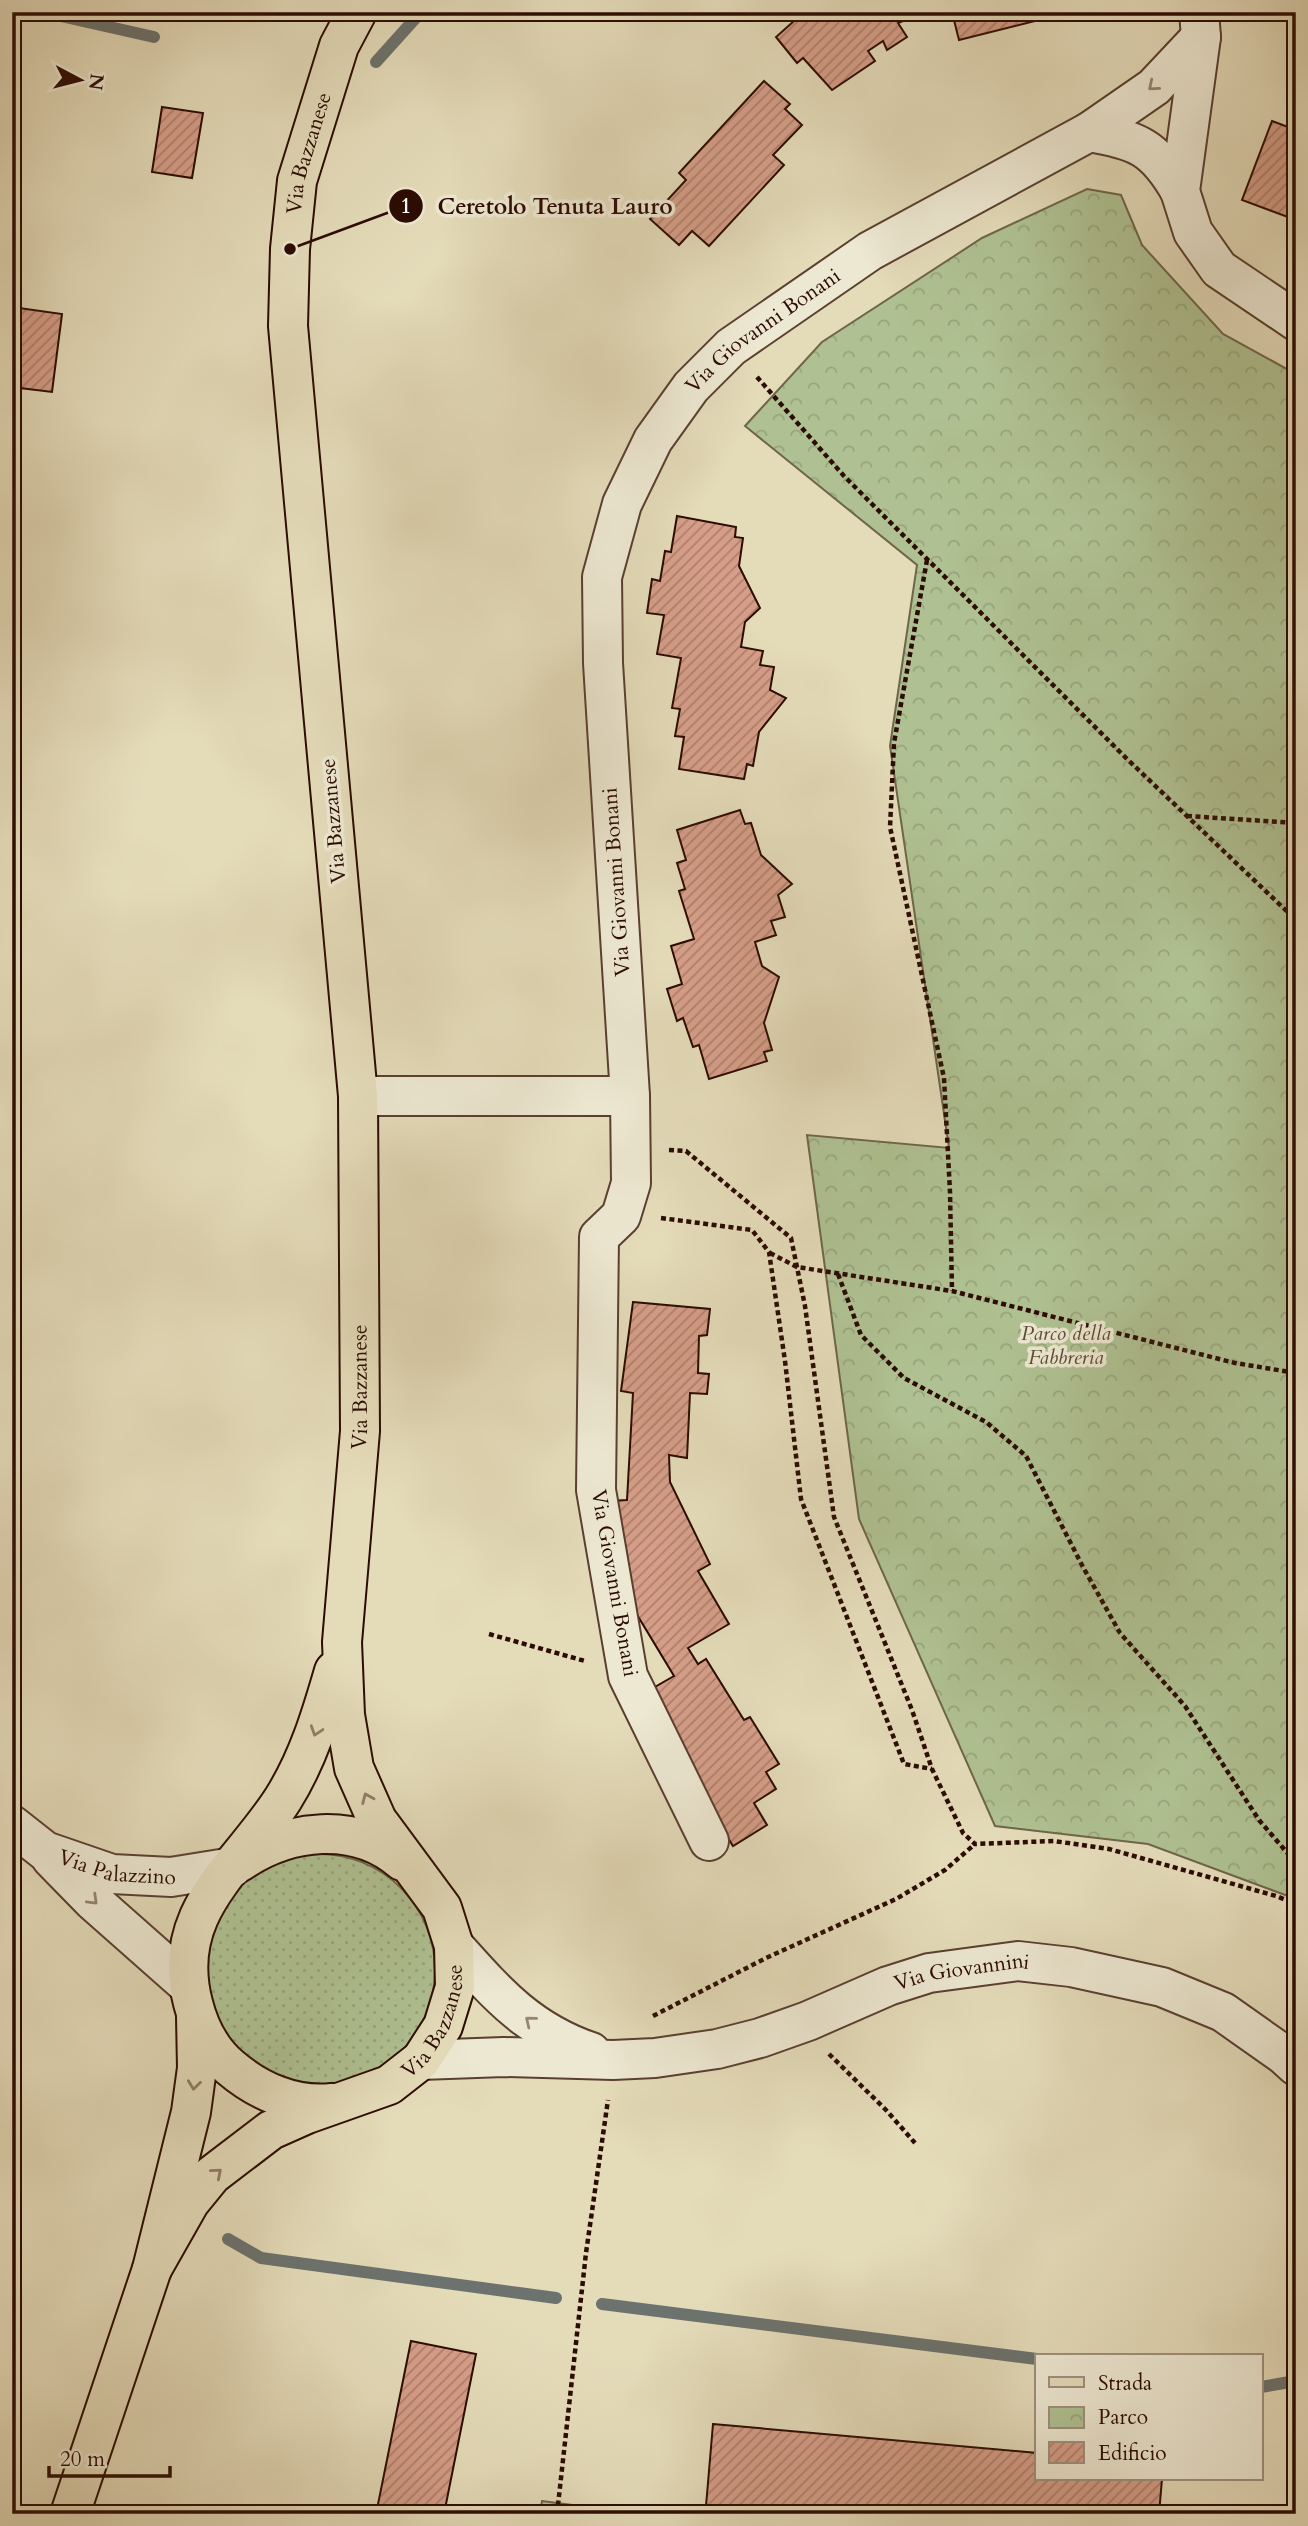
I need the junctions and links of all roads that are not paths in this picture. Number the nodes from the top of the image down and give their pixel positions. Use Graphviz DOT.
graph roads {
  1 [pos="357,12"];
  2 [pos="1200,25"];
  3 [pos="1089,132"];
  4 [pos="1180,191"];
  5 [pos="1296,321"];
  6 [pos="358,1096"];
  7 [pos="630,1096"];
  8 [pos="342,1642"];
  9 [pos="12,1825"];
  10 [pos="709,1841"];
  11 [pos="45,1851"];
  12 [pos="233,1867"];
  13 [pos="418,1874"];
  14 [pos="454,1946"];
  15 [pos="192,2001"];
  16 [pos="421,2060"];
  17 [pos="613,2060"];
  18 [pos="1296,2067"];
  19 [pos="351,2100"];
  20 [pos="152,2269"];
  21 [pos="70,2514"];
  1 -- 6 [label="main road, Via Bazzanese"];
  2 -- 3 [label="street, Via Giovanni Bonani, one-way"];
  2 -- 4 [label="street"];
  3 -- 4 [label="street"];
  3 -- 7 [label="street, Via Giovanni Bonani"];
  4 -- 5 [label="street"];
  6 -- 7 [label="street"];
  6 -- 8 [label="main road, Via Bazzanese"];
  7 -- 10 [label="street, Via Giovanni Bonani"];
  8 -- 12 [label="main road, Via Bazzanese, one-way"];
  13 -- 8 [label="main road, Via Bazzanese, one-way"];
  9 -- 11 [label="street, Via Palazzino"];
  11 -- 12 [label="street, Via Palazzino"];
  11 -- 15 [label="street, one-way"];
  12 -- 13 [label="main road, Via Bazzanese"];
  12 -- 15 [label="main road, Via Bazzanese"];
  13 -- 14 [label="main road, Via Bazzanese"];
  14 -- 16 [label="main road, Via Bazzanese"];
  17 -- 14 [label="street, one-way"];
  15 -- 19 [label="main road, Via Bazzanese"];
  15 -- 20 [label="main road, Via Bazzanese, one-way"];
  16 -- 17 [label="street, Via Giovannini"];
  16 -- 19 [label="main road, Via Bazzanese"];
  17 -- 18 [label="street, Via Giovannini"];
  20 -- 19 [label="main road, Via Bazzanese, one-way"];
  20 -- 21 [label="main road, Via Bazzanese"];
}
